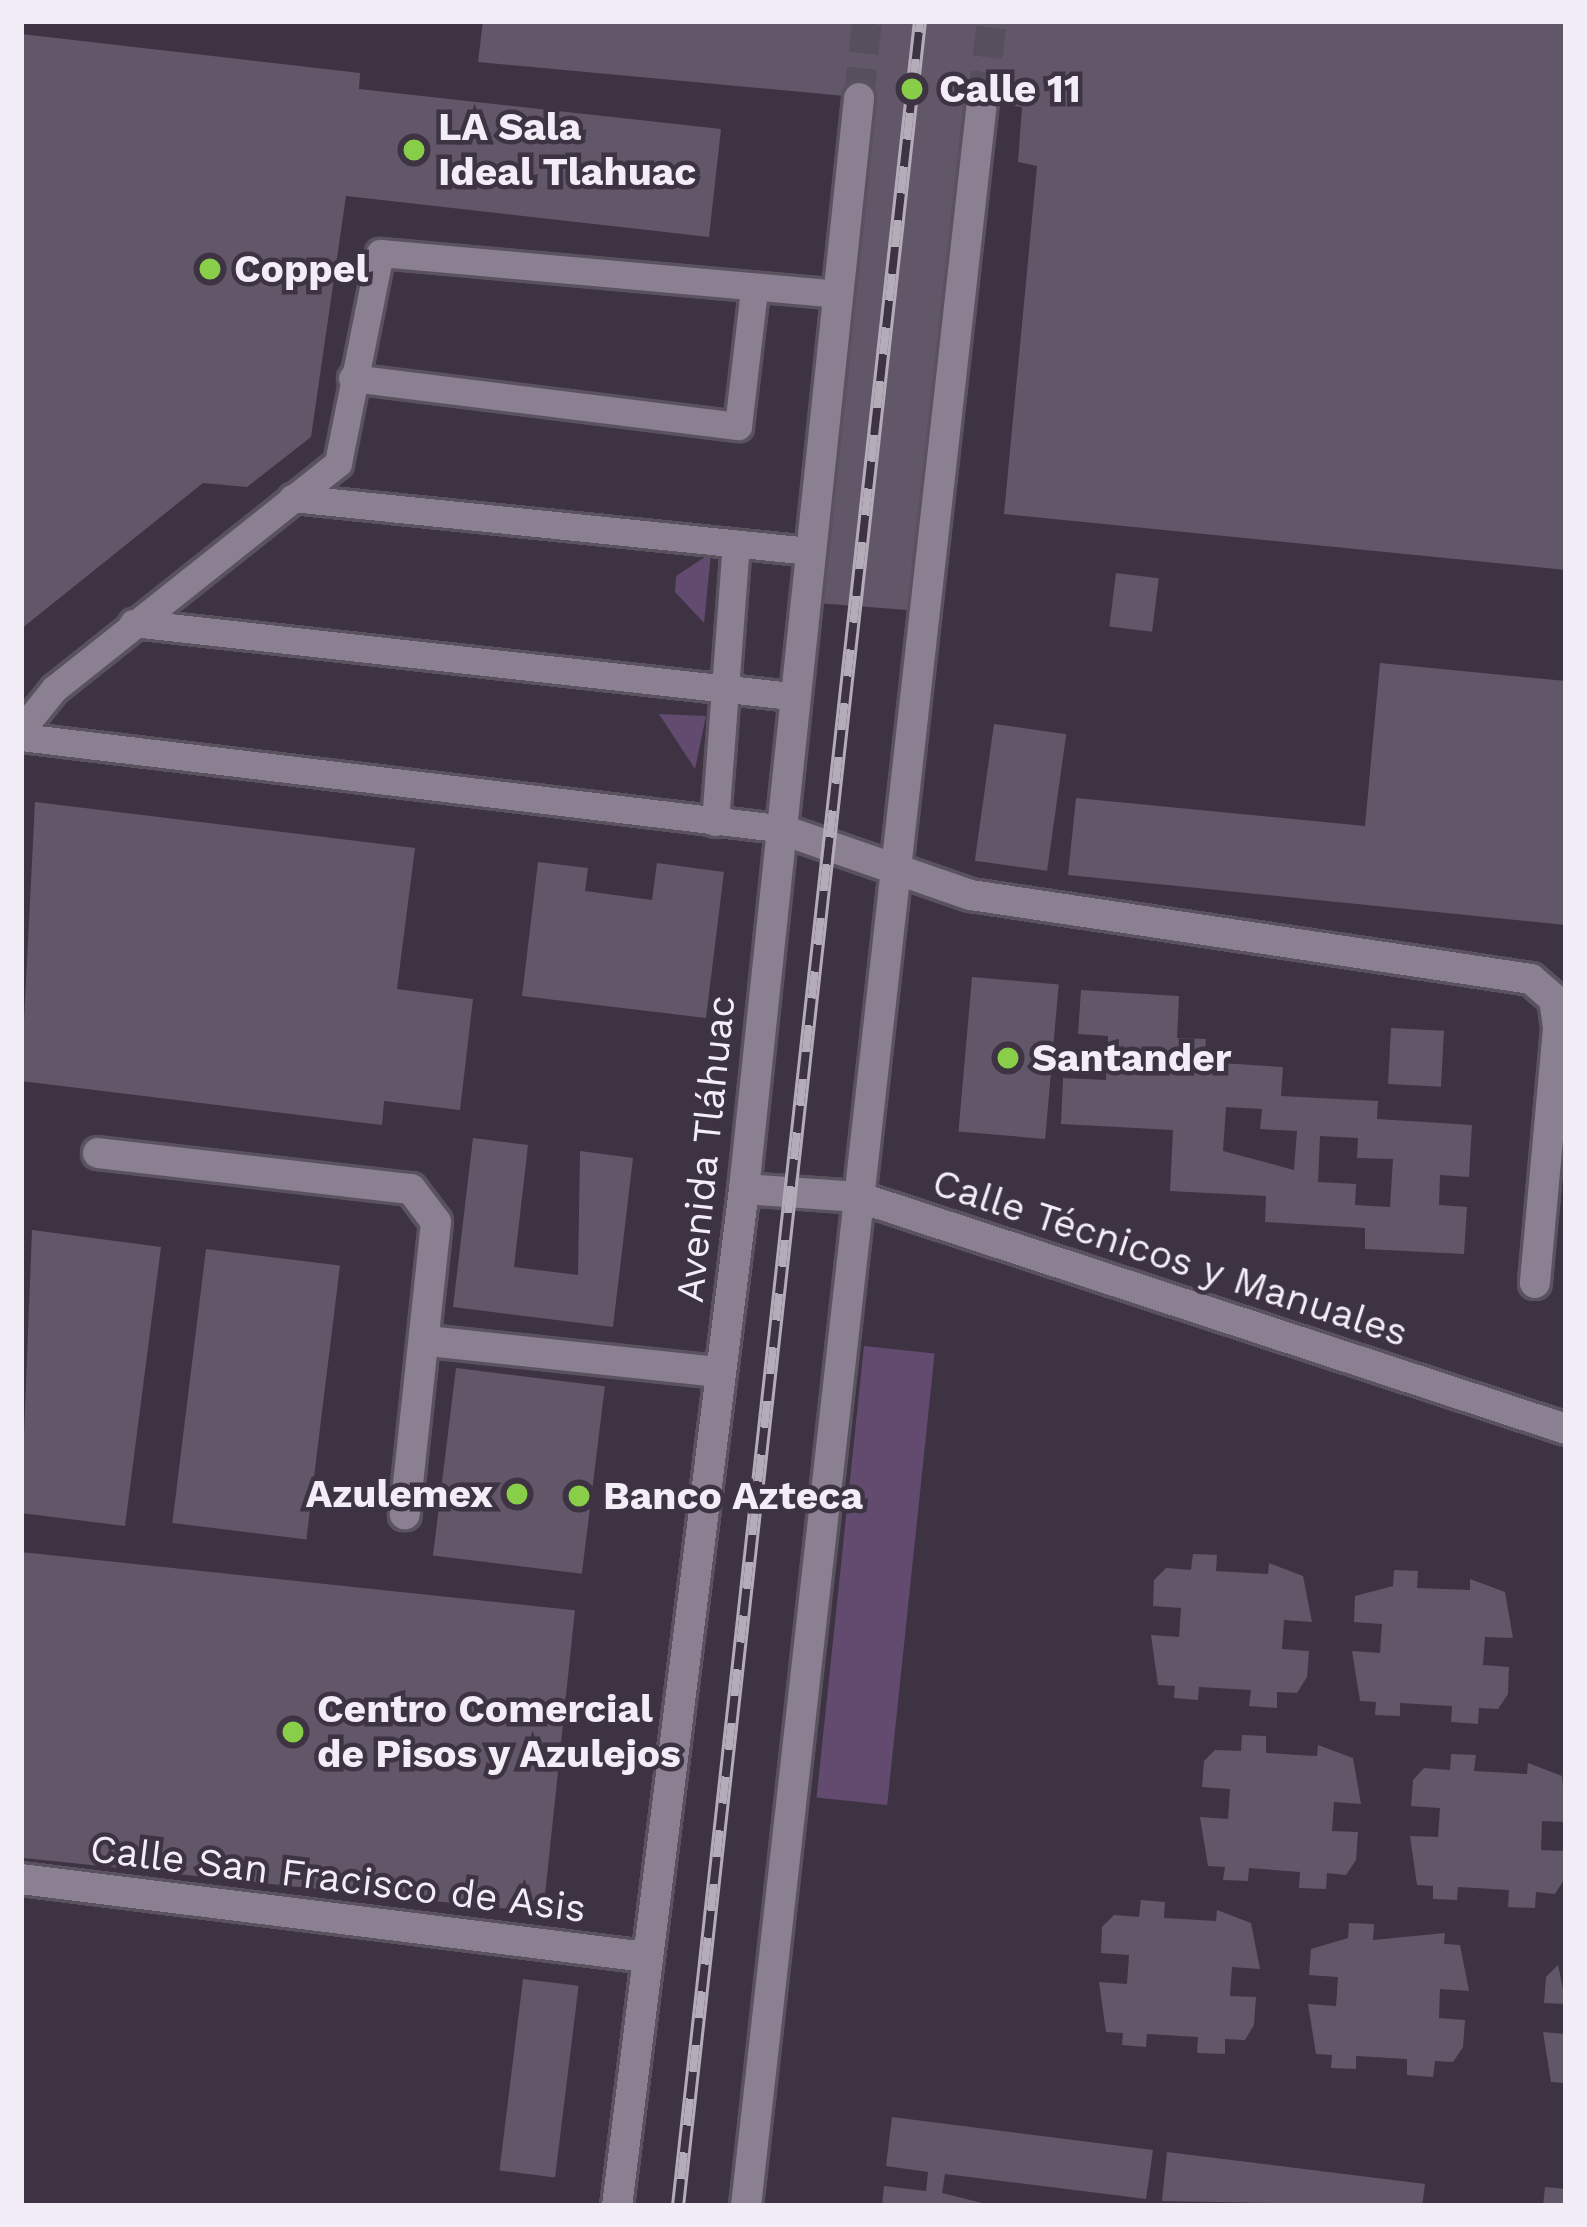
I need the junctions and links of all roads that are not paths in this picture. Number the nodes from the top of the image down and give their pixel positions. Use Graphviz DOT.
graph roads {
  1 [pos="859,98"];
  2 [pos="982,102"];
  3 [pos="754,289"];
  4 [pos="837,294"];
  5 [pos="352,378"];
  6 [pos="292,497"];
  7 [pos="736,544"];
  8 [pos="808,551"];
  9 [pos="133,623"];
  10 [pos="725,688"];
  11 [pos="791,696"];
  12 [pos="21,734"];
  13 [pos="715,822"];
  14 [pos="777,828"];
  15 [pos="898,871"];
  16 [pos="98,1153"];
  17 [pos="1556,1154"];
  18 [pos="744,1189"];
  19 [pos="858,1197"];
  20 [pos="1535,1282"];
  21 [pos="428,1341"];
  22 [pos="720,1372"];
  23 [pos="1566,1429"];
  24 [pos="405,1514"];
  25 [pos="21,1879"];
  26 [pos="646,1957"];
  27 [pos="617,2206"];
  28 [pos="746,2206"];
  1 -- 4 [label="main road, Avenida Tláhuac"];
  2 -- 15 [label="main road"];
  3 -- 4 [label="lane"];
  3 -- 5 [label="lane"];
  3 -- 5 [label="lane"];
  4 -- 8 [label="main road, Avenida Tláhuac"];
  5 -- 6 [label="lane"];
  6 -- 7 [label="lane"];
  6 -- 9 [label="lane"];
  7 -- 8 [label="lane"];
  7 -- 10 [label="lane"];
  8 -- 11 [label="main road, Avenida Tláhuac"];
  9 -- 10 [label="lane"];
  9 -- 12 [label="lane"];
  10 -- 11 [label="lane"];
  10 -- 13 [label="lane"];
  11 -- 14 [label="main road, Avenida Tláhuac"];
  12 -- 13 [label="lane"];
  13 -- 14 [label="lane"];
  14 -- 15 [label="main road"];
  14 -- 18 [label="main road, Avenida Tláhuac"];
  15 -- 17 [label="main road"];
  15 -- 19 [label="main road"];
  16 -- 21 [label="main road"];
  17 -- 20 [label="main road"];
  18 -- 19 [label="main road, Calle Técnicos y Manuales"];
  18 -- 22 [label="main road, Avenida Tláhuac"];
  19 -- 23 [label="main road, Calle Técnicos y Manuales"];
  19 -- 28 [label="main road"];
  21 -- 22 [label="main road"];
  21 -- 24 [label="main road"];
  22 -- 26 [label="main road, Avenida Tláhuac"];
  25 -- 26 [label="main road, Calle San Fracisco de Asis"];
  26 -- 27 [label="main road, Avenida Tláhuac"];
}
